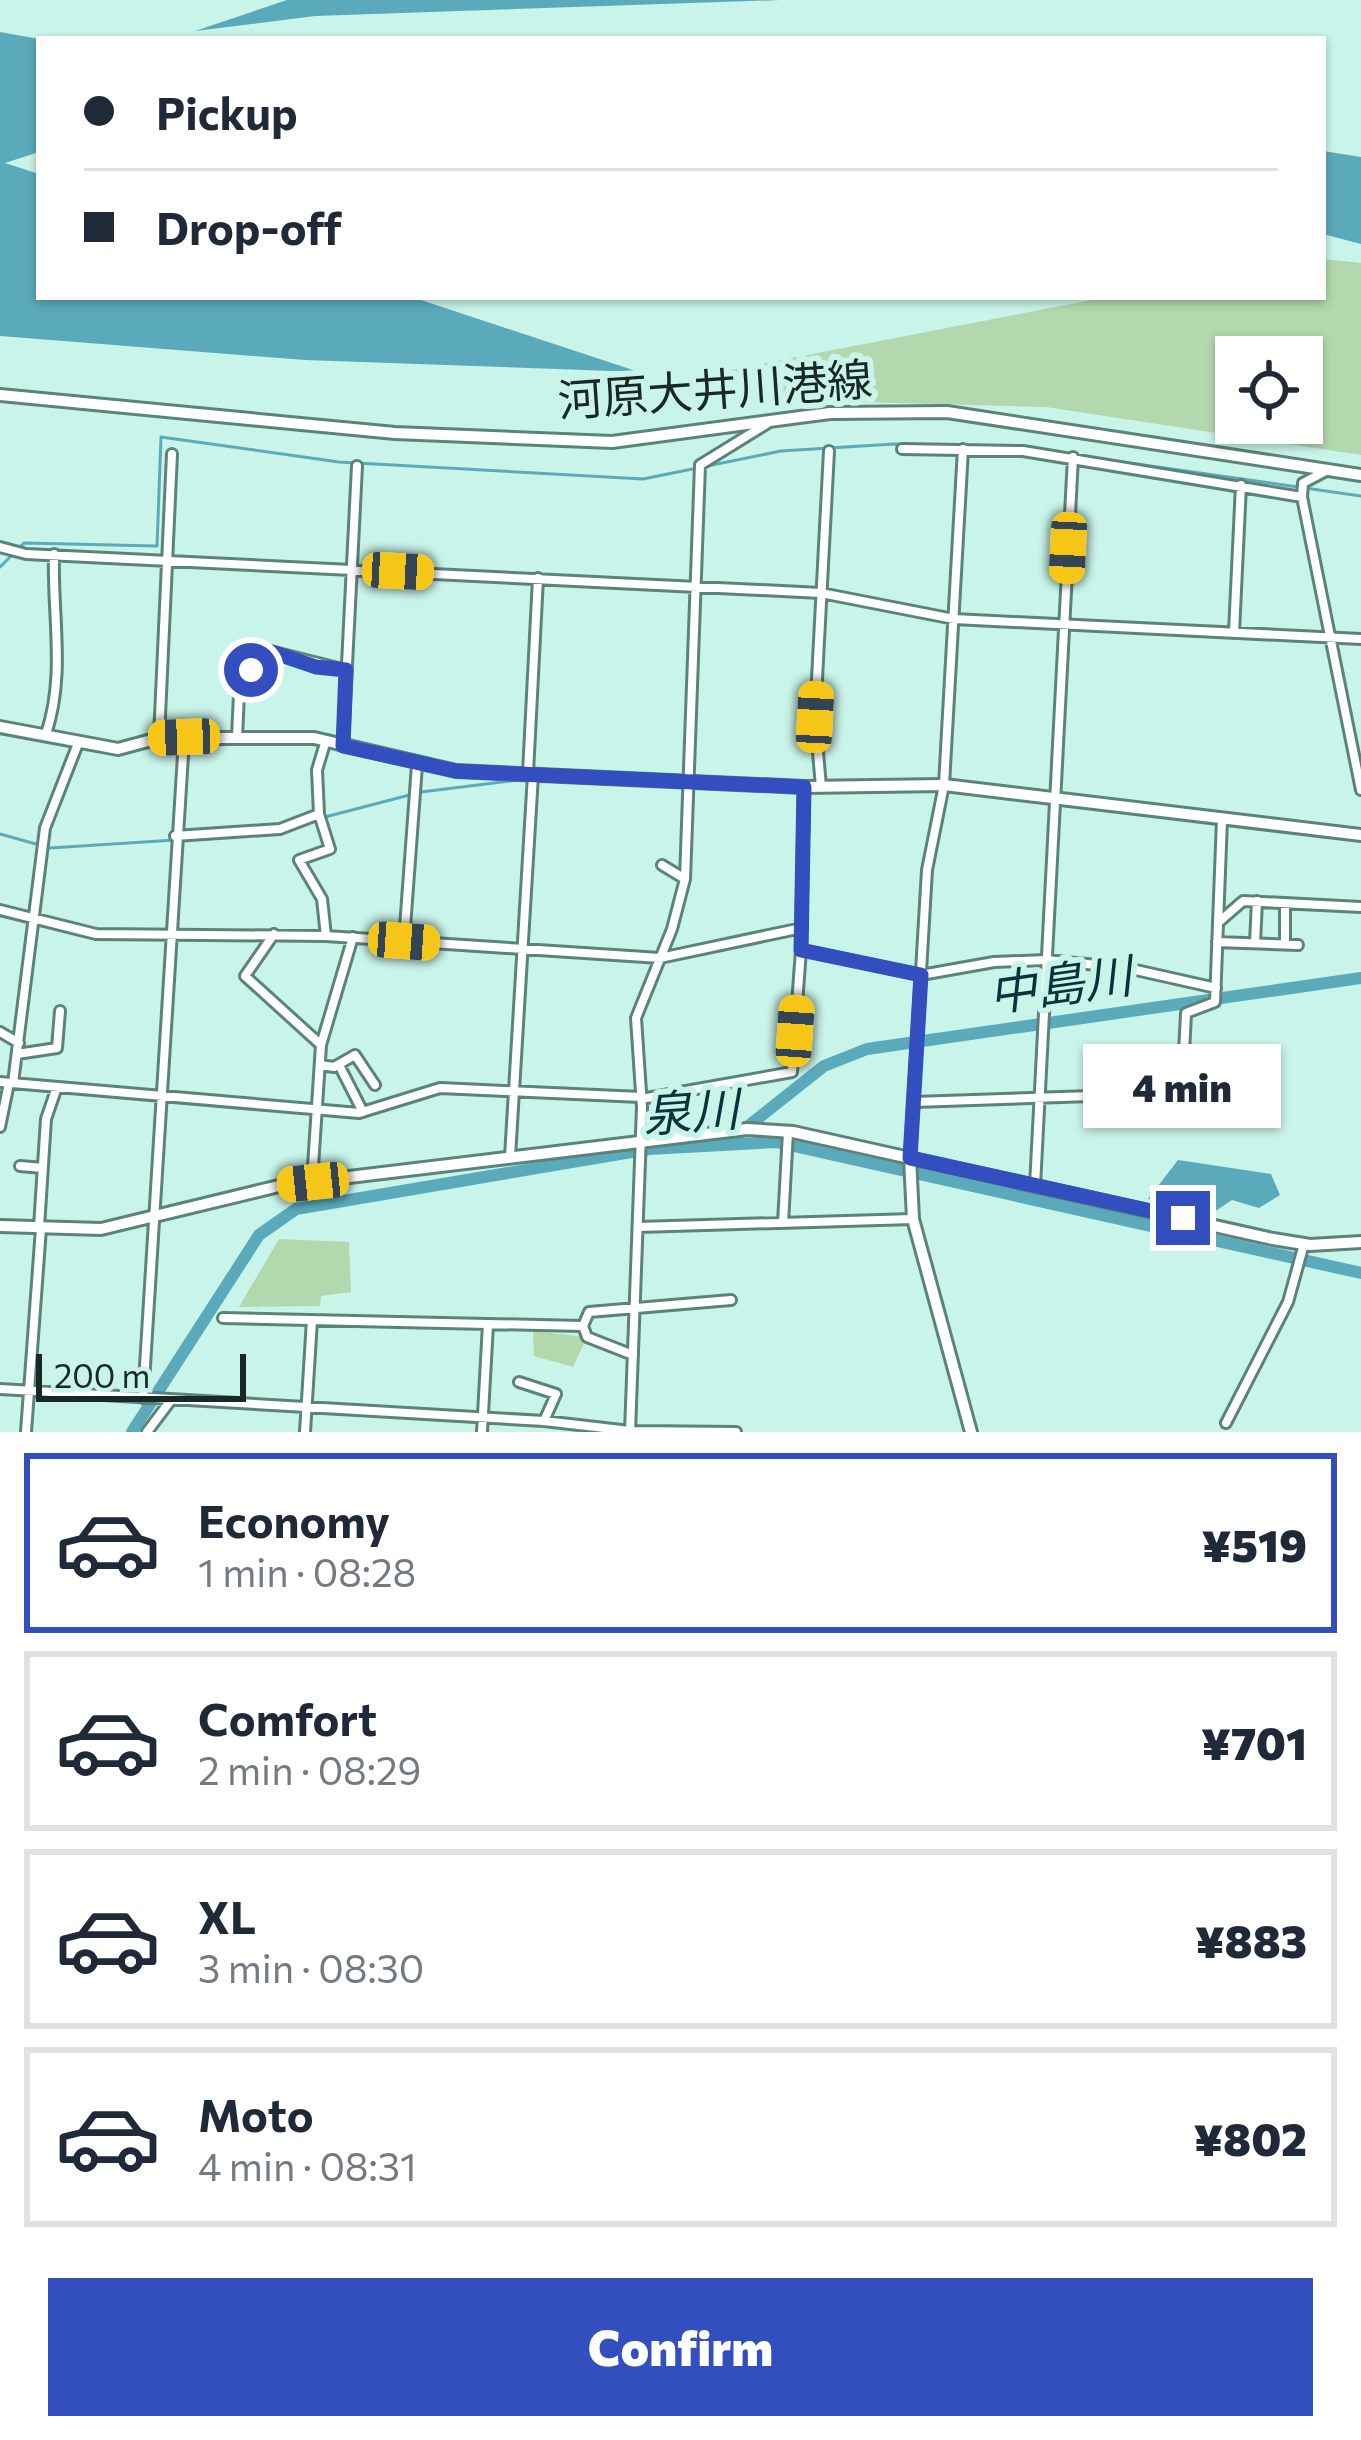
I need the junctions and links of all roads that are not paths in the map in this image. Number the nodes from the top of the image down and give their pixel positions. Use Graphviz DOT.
graph roads {
  1 [pos="0,395"];
  2 [pos="768,423"];
  3 [pos="902,449"];
  4 [pos="963,449"];
  5 [pos="829,452"];
  6 [pos="172,454"];
  7 [pos="1072,457"];
  8 [pos="357,466"];
  9 [pos="1326,471"];
  10 [pos="1361,475"];
  11 [pos="1241,484"];
  12 [pos="1302,492"];
  13 [pos="0,547"];
  14 [pos="54,554"];
  15 [pos="166,560"];
  16 [pos="351,568"];
  17 [pos="538,578"];
  18 [pos="694,585"];
  19 [pos="821,593"];
  20 [pos="954,619"];
  21 [pos="1064,624"];
  22 [pos="1234,632"];
  23 [pos="1330,638"];
  24 [pos="1361,639"];
  25 [pos="346,670"];
  26 [pos="0,727"];
  27 [pos="46,734"];
  28 [pos="184,737"];
  29 [pos="237,737"];
  30 [pos="158,738"];
  31 [pos="326,740"];
  32 [pos="79,741"];
  33 [pos="343,746"];
  34 [pos="417,764"];
  35 [pos="532,776"];
  36 [pos="685,783"];
  37 [pos="944,785"];
  38 [pos="804,787"];
  39 [pos="821,787"];
  40 [pos="1361,790"];
  41 [pos="1055,799"];
  42 [pos="319,817"];
  43 [pos="1222,819"];
  44 [pos="1361,835"];
  45 [pos="175,839"];
  46 [pos="662,866"];
  47 [pos="686,879"];
  48 [pos="1257,902"];
  49 [pos="1284,903"];
  50 [pos="1361,907"];
  51 [pos="0,910"];
  52 [pos="35,918"];
  53 [pos="1218,922"];
  54 [pos="802,928"];
  55 [pos="171,931"];
  56 [pos="274,934"];
  57 [pos="326,936"];
  58 [pos="353,938"];
  59 [pos="404,941"];
  60 [pos="1217,942"];
  61 [pos="1255,943"];
  62 [pos="1285,944"];
  63 [pos="1298,945"];
  64 [pos="522,949"];
  65 [pos="801,950"];
  66 [pos="660,958"];
  67 [pos="1046,960"];
  68 [pos="1064,962"];
  69 [pos="1109,965"];
  70 [pos="921,975"];
  71 [pos="1216,988"];
  72 [pos="60,1011"];
  73 [pos="0,1032"];
  74 [pos="322,1045"];
  75 [pos="18,1048"];
  76 [pos="320,1065"];
  77 [pos="339,1065"];
  78 [pos="8,1083"];
  79 [pos="375,1085"];
  80 [pos="57,1087"];
  81 [pos="513,1094"];
  82 [pos="162,1096"];
  83 [pos="641,1098"];
  84 [pos="1040,1099"];
  85 [pos="914,1102"];
  86 [pos="317,1109"];
  87 [pos="363,1112"];
  88 [pos="0,1127"];
  89 [pos="788,1132"];
  90 [pos="641,1138"];
  91 [pos="510,1157"];
  92 [pos="910,1158"];
  93 [pos="20,1166"];
  94 [pos="43,1168"];
  95 [pos="313,1182"];
  96 [pos="1035,1186"];
  97 [pos="154,1218"];
  98 [pos="914,1220"];
  99 [pos="783,1223"];
  100 [pos="0,1226"];
  101 [pos="638,1227"];
  102 [pos="40,1228"];
  103 [pos="1361,1242"];
  104 [pos="1304,1244"];
  105 [pos="731,1300"];
  106 [pos="634,1309"];
  107 [pos="223,1318"];
  108 [pos="312,1320"];
  109 [pos="488,1324"];
  110 [pos="583,1326"];
  111 [pos="633,1355"];
  112 [pos="519,1382"];
  113 [pos="0,1389"];
  114 [pos="29,1390"];
  115 [pos="143,1398"];
  116 [pos="171,1400"];
  117 [pos="306,1408"];
  118 [pos="482,1418"];
  119 [pos="544,1421"];
  120 [pos="1226,1423"];
  121 [pos="26,1432"];
  122 [pos="147,1432"];
  123 [pos="304,1432"];
  124 [pos="482,1432"];
  125 [pos="630,1432"];
  126 [pos="736,1432"];
  127 [pos="971,1432"];
  1 -- 2 [label="street, 河原大井川港線"];
  2 -- 9 [label="street, 河原大井川港線"];
  2 -- 18 [label="street"];
  3 -- 4 [label="street"];
  4 -- 7 [label="street"];
  4 -- 20 [label="street"];
  5 -- 19 [label="street"];
  6 -- 15 [label="street"];
  7 -- 11 [label="street"];
  7 -- 21 [label="street"];
  8 -- 16 [label="street"];
  9 -- 10 [label="street, 河原大井川港線"];
  9 -- 12 [label="street"];
  11 -- 12 [label="street"];
  11 -- 22 [label="street"];
  12 -- 23 [label="street"];
  13 -- 14 [label="street"];
  14 -- 15 [label="street"];
  14 -- 27 [label="street"];
  15 -- 16 [label="street"];
  15 -- 30 [label="street"];
  16 -- 17 [label="street"];
  16 -- 25 [label="street"];
  17 -- 18 [label="street"];
  17 -- 35 [label="street"];
  18 -- 19 [label="street"];
  18 -- 36 [label="street"];
  19 -- 20 [label="street"];
  19 -- 39 [label="street"];
  20 -- 21 [label="street"];
  20 -- 37 [label="street"];
  21 -- 22 [label="street"];
  21 -- 41 [label="street"];
  22 -- 23 [label="street"];
  23 -- 24 [label="street"];
  23 -- 40 [label="street"];
  25 -- 29 [label="street"];
  25 -- 33 [label="street"];
  26 -- 27 [label="street"];
  27 -- 32 [label="street"];
  28 -- 29 [label="street"];
  28 -- 30 [label="street"];
  28 -- 45 [label="street"];
  29 -- 31 [label="street"];
  30 -- 32 [label="street"];
  31 -- 33 [label="street"];
  31 -- 42 [label="street"];
  32 -- 52 [label="street"];
  33 -- 34 [label="street"];
  34 -- 35 [label="street"];
  34 -- 59 [label="street"];
  35 -- 36 [label="street"];
  35 -- 64 [label="street"];
  36 -- 38 [label="street"];
  36 -- 47 [label="street"];
  37 -- 39 [label="street"];
  37 -- 41 [label="street"];
  37 -- 70 [label="street"];
  38 -- 39 [label="street"];
  38 -- 54 [label="street"];
  41 -- 43 [label="street"];
  41 -- 67 [label="street"];
  42 -- 45 [label="street"];
  42 -- 57 [label="street"];
  43 -- 44 [label="street"];
  43 -- 53 [label="street"];
  45 -- 55 [label="street"];
  46 -- 47 [label="street"];
  47 -- 66 [label="street"];
  48 -- 49 [label="street"];
  48 -- 53 [label="street"];
  48 -- 61 [label="street"];
  49 -- 50 [label="street"];
  49 -- 62 [label="street"];
  51 -- 52 [label="street"];
  52 -- 55 [label="street"];
  52 -- 75 [label="street"];
  53 -- 60 [label="street"];
  54 -- 65 [label="street"];
  54 -- 66 [label="street"];
  55 -- 56 [label="street"];
  55 -- 82 [label="street"];
  56 -- 57 [label="street"];
  56 -- 74 [label="street"];
  57 -- 58 [label="street"];
  58 -- 59 [label="street"];
  58 -- 74 [label="street"];
  59 -- 64 [label="street"];
  60 -- 61 [label="street"];
  60 -- 71 [label="street"];
  61 -- 62 [label="street"];
  62 -- 63 [label="street"];
  64 -- 66 [label="street"];
  64 -- 81 [label="street"];
  65 -- 70 [label="street"];
  65 -- 83 [label="street"];
  66 -- 83 [label="street"];
  67 -- 68 [label="street"];
  67 -- 70 [label="street"];
  67 -- 84 [label="street"];
  68 -- 69 [label="street"];
  68 -- 69 [label="street"];
  69 -- 71 [label="street"];
  70 -- 85 [label="street"];
  71 -- 84 [label="street"];
  72 -- 75 [label="street"];
  73 -- 75 [label="street"];
  74 -- 76 [label="street"];
  75 -- 78 [label="street"];
  76 -- 77 [label="street"];
  76 -- 86 [label="street"];
  77 -- 79 [label="street"];
  77 -- 87 [label="street"];
  78 -- 80 [label="street"];
  78 -- 88 [label="street"];
  80 -- 82 [label="street"];
  80 -- 94 [label="street"];
  81 -- 83 [label="street"];
  81 -- 87 [label="street"];
  81 -- 91 [label="street"];
  82 -- 86 [label="street"];
  82 -- 97 [label="street"];
  83 -- 90 [label="street"];
  84 -- 85 [label="street"];
  84 -- 96 [label="street"];
  85 -- 92 [label="street"];
  86 -- 87 [label="street"];
  86 -- 95 [label="street"];
  89 -- 90 [label="street"];
  89 -- 92 [label="street"];
  89 -- 99 [label="street"];
  90 -- 91 [label="street"];
  90 -- 101 [label="street"];
  91 -- 95 [label="street"];
  92 -- 96 [label="street"];
  92 -- 98 [label="street"];
  93 -- 94 [label="street"];
  94 -- 102 [label="street"];
  95 -- 97 [label="street"];
  96 -- 104 [label="street"];
  97 -- 102 [label="street"];
  97 -- 115 [label="street"];
  98 -- 99 [label="street"];
  98 -- 127 [label="street"];
  99 -- 101 [label="street"];
  100 -- 102 [label="street"];
  101 -- 106 [label="street"];
  102 -- 114 [label="street"];
  103 -- 104 [label="street"];
  104 -- 120 [label="street"];
  105 -- 106 [label="street"];
  106 -- 110 [label="street"];
  106 -- 111 [label="street"];
  107 -- 108 [label="street"];
  108 -- 109 [label="street"];
  108 -- 117 [label="street"];
  109 -- 110 [label="street"];
  109 -- 118 [label="street"];
  110 -- 111 [label="street"];
  111 -- 125 [label="street"];
  112 -- 119 [label="street"];
  113 -- 114 [label="street"];
  114 -- 115 [label="street"];
  114 -- 121 [label="street"];
  115 -- 116 [label="street"];
  116 -- 117 [label="street"];
  116 -- 122 [label="street"];
  117 -- 118 [label="street"];
  117 -- 123 [label="street"];
  118 -- 119 [label="street"];
  118 -- 124 [label="street"];
  119 -- 125 [label="street"];
  125 -- 126 [label="street"];
}
